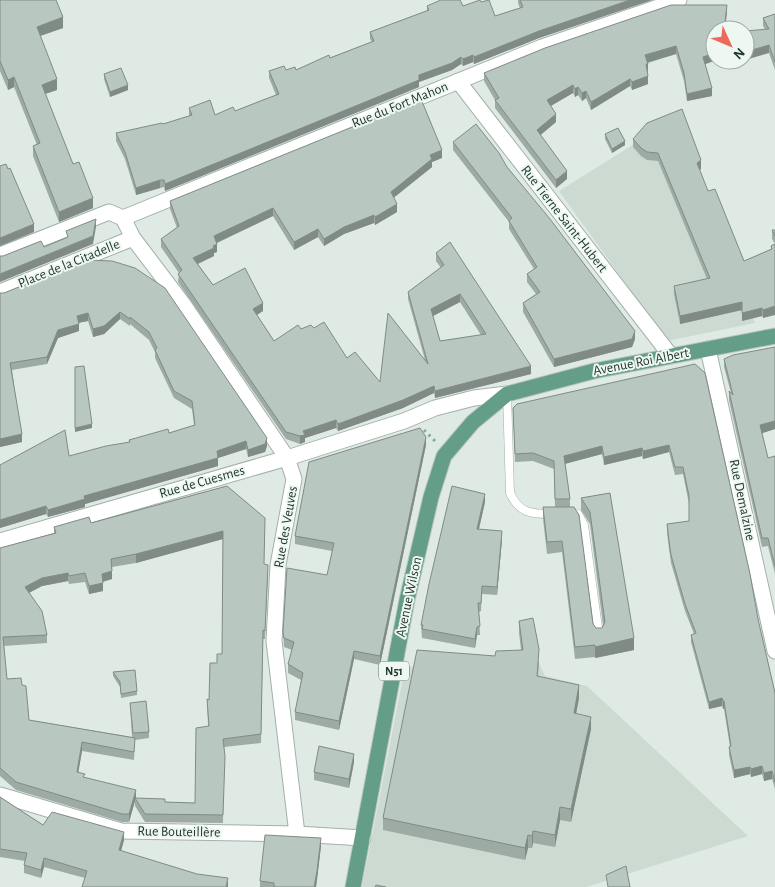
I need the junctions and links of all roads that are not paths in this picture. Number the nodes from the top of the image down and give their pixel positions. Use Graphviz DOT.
graph roads {
  1 [pos="679,0"];
  2 [pos="458,81"];
  3 [pos="123,218"];
  4 [pos="133,238"];
  5 [pos="0,255"];
  6 [pos="0,292"];
  7 [pos="775,336"];
  8 [pos="708,349"];
  9 [pos="671,356"];
  10 [pos="507,394"];
  11 [pos="287,458"];
  12 [pos="0,541"];
  13 [pos="599,635"];
  14 [pos="775,651"];
  15 [pos="0,795"];
  16 [pos="297,834"];
  17 [pos="363,838"];
  18 [pos="353,887"];
  1 -- 2 [label="street, Rue du Fort Mahon"];
  2 -- 3 [label="street, Rue du Fort Mahon"];
  2 -- 9 [label="street, Rue Tierne Saint-Hubert"];
  3 -- 4 [label="street, Place de la Citadelle"];
  3 -- 5 [label="street, Place de la Citadelle"];
  4 -- 6 [label="street, Place de la Citadelle"];
  4 -- 11 [label="street, Rue des Veuves"];
  7 -- 8 [label="main road, Avenue Roi Albert / N51"];
  8 -- 9 [label="main road, Avenue Roi Albert / N51"];
  8 -- 14 [label="street, Rue Demalzine"];
  9 -- 10 [label="main road, Avenue Roi Albert / N51"];
  10 -- 11 [label="street, Rue de Cuesmes"];
  10 -- 13 [label="lane"];
  10 -- 17 [label="main road, Avenue Wilson / N51"];
  11 -- 12 [label="street, Rue de Cuesmes"];
  11 -- 16 [label="street, Rue des Veuves"];
  15 -- 16 [label="street, Rue Bouteillère"];
  16 -- 17 [label="street, Rue Bouteillère"];
  17 -- 18 [label="main road, Avenue Wilson / N51"];
}
